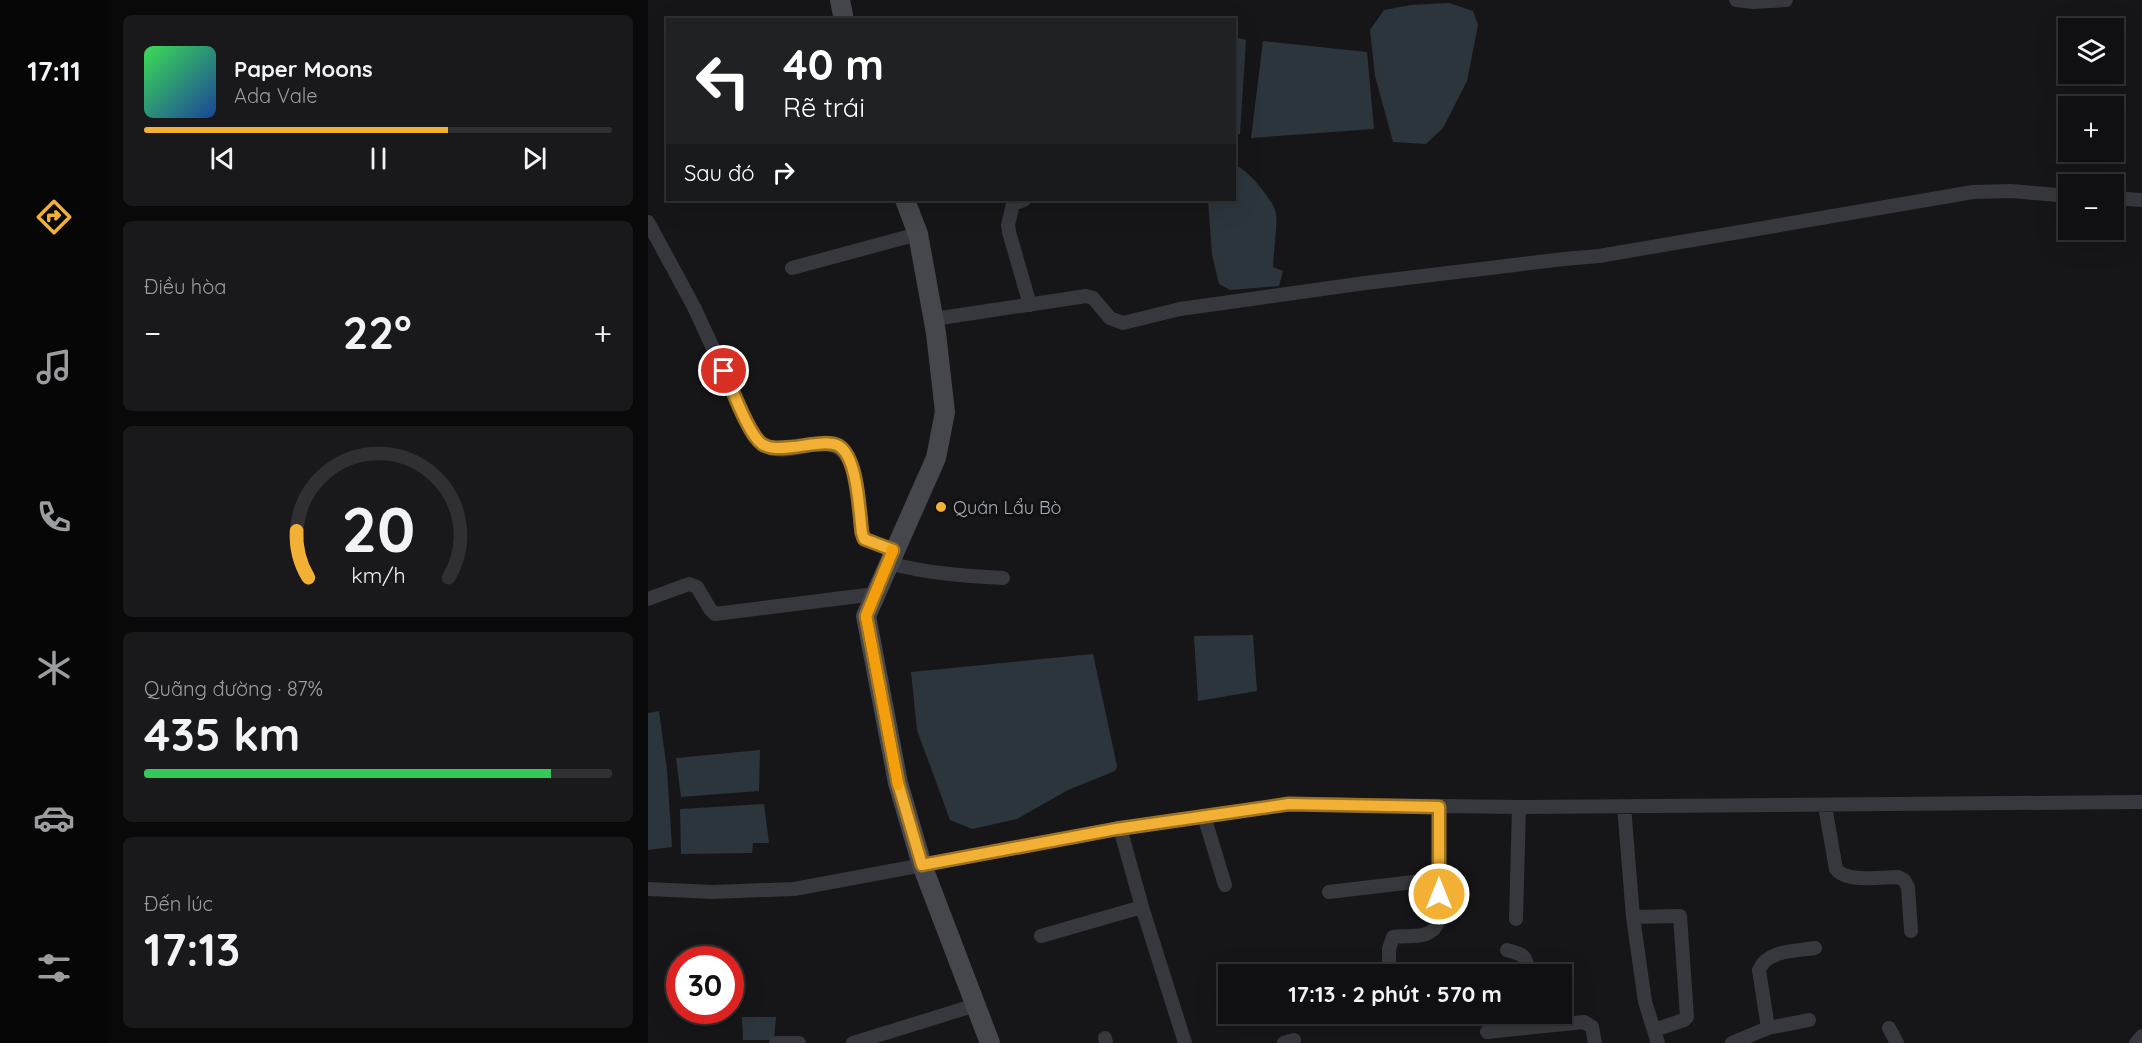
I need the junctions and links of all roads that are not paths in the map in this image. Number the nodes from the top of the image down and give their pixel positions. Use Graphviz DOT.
graph roads {
  1 [pos="840,0"];
  2 [pos="1736,0"];
  3 [pos="1786,0"];
  4 [pos="844,18"];
  5 [pos="2058,195"];
  6 [pos="2124,199"];
  7 [pos="2142,200"];
  8 [pos="905,201"];
  9 [pos="1021,201"];
  10 [pos="648,222"];
  11 [pos="918,234"];
  12 [pos="792,268"];
  13 [pos="1030,304"];
  14 [pos="934,320"];
  15 [pos="891,557"];
  16 [pos="1003,578"];
  17 [pos="875,594"];
  18 [pos="648,599"];
  19 [pos="2142,802"];
  20 [pos="1624,806"];
  21 [pos="1825,806"];
  22 [pos="1439,807"];
  23 [pos="1519,807"];
  24 [pos="1204,816"];
  25 [pos="1120,828"];
  26 [pos="922,865"];
  27 [pos="1439,879"];
  28 [pos="1225,885"];
  29 [pos="648,889"];
  30 [pos="1329,892"];
  31 [pos="1142,907"];
  32 [pos="1633,917"];
  33 [pos="1516,919"];
  34 [pos="1911,931"];
  35 [pos="1041,936"];
  36 [pos="1815,948"];
  37 [pos="1507,950"];
  38 [pos="1389,964"];
  39 [pos="1528,964"];
  40 [pos="976,1005"];
  41 [pos="1809,1020"];
  42 [pos="1572,1022"];
  43 [pos="1520,1024"];
  44 [pos="1768,1028"];
  45 [pos="1889,1028"];
  46 [pos="1487,1032"];
  47 [pos="2142,1035"];
  48 [pos="1656,1037"];
  49 [pos="776,1043"];
  50 [pos="799,1043"];
  51 [pos="853,1043"];
  52 [pos="990,1043"];
  53 [pos="1185,1043"];
  54 [pos="1595,1043"];
  55 [pos="1732,1043"];
  56 [pos="1898,1043"];
  57 [pos="2136,1043"];
  1 -- 4 [label="street"];
  2 -- 3 [label="street"];
  5 -- 13 [label="street"];
  6 -- 7 [label="street"];
  8 -- 11 [label="street"];
  9 -- 13 [label="street"];
  10 -- 15 [label="street"];
  11 -- 12 [label="street"];
  11 -- 14 [label="street"];
  13 -- 14 [label="street"];
  14 -- 15 [label="street"];
  15 -- 16 [label="street"];
  15 -- 17 [label="street"];
  17 -- 18 [label="street"];
  17 -- 26 [label="street"];
  19 -- 21 [label="street"];
  20 -- 21 [label="street"];
  20 -- 23 [label="street"];
  20 -- 32 [label="street"];
  21 -- 34 [label="street"];
  22 -- 23 [label="street"];
  22 -- 24 [label="street"];
  22 -- 27 [label="street"];
  23 -- 33 [label="street"];
  24 -- 25 [label="street"];
  24 -- 28 [label="street"];
  25 -- 26 [label="street"];
  25 -- 31 [label="street"];
  26 -- 29 [label="street"];
  26 -- 40 [label="street"];
  27 -- 30 [label="street"];
  27 -- 38 [label="street"];
  31 -- 35 [label="street"];
  31 -- 53 [label="street"];
  32 -- 48 [label="street"];
  32 -- 48 [label="street"];
  36 -- 44 [label="street"];
  37 -- 39 [label="street"];
  40 -- 51 [label="street"];
  40 -- 52 [label="street"];
  41 -- 44 [label="street"];
  42 -- 54 [label="street"];
  43 -- 46 [label="street"];
  44 -- 55 [label="street"];
  45 -- 56 [label="street"];
  47 -- 57 [label="street"];
  49 -- 50 [label="street"];
}
